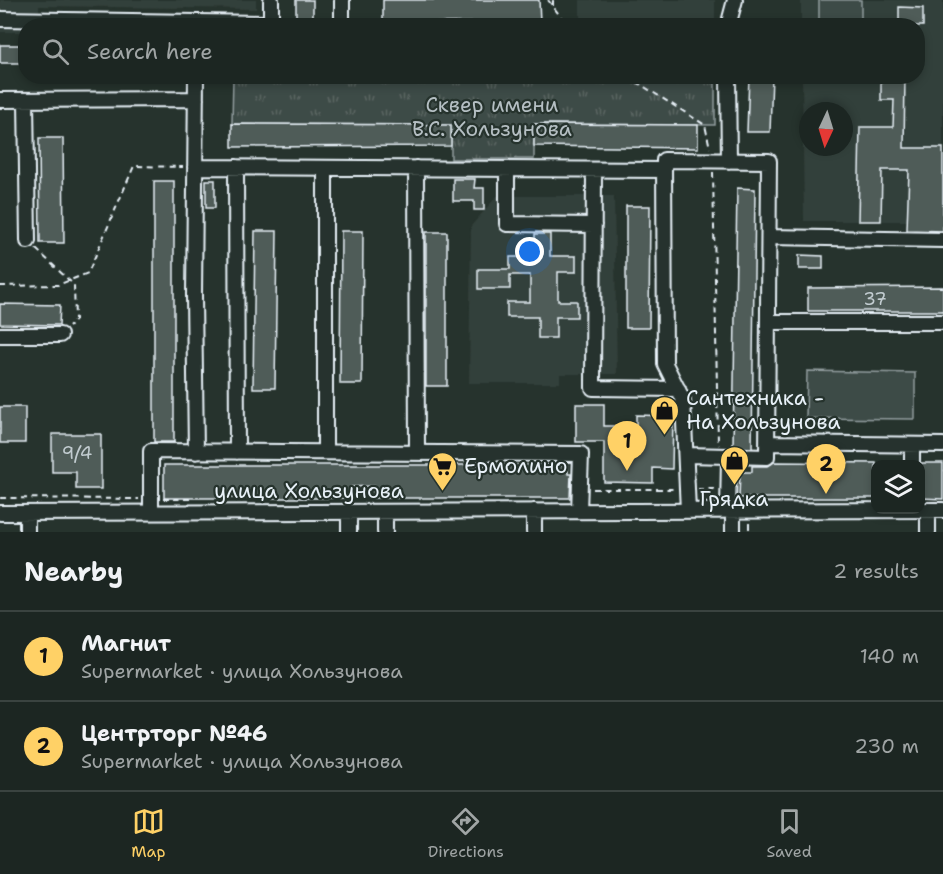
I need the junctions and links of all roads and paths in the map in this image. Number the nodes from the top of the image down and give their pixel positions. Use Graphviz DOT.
graph roads {
  1 [pos="271,0"];
  2 [pos="342,0"];
  3 [pos="548,0"];
  4 [pos="553,0"];
  5 [pos="735,0"];
  6 [pos="553,6"];
  7 [pos="272,18"];
  8 [pos="342,18"];
  9 [pos="562,18"];
  10 [pos="730,18"];
  11 [pos="0,19"];
  12 [pos="18,19"];
  13 [pos="196,84"];
  14 [pos="640,84"];
  15 [pos="728,84"];
  16 [pos="196,99"];
  17 [pos="0,100"];
  18 [pos="26,100"];
  19 [pos="713,161"];
  20 [pos="729,161"];
  21 [pos="195,167"];
  22 [pos="236,167"];
  23 [pos="325,168"];
  24 [pos="416,168"];
  25 [pos="507,169"];
  26 [pos="594,170"];
  27 [pos="664,170"];
  28 [pos="594,225"];
  29 [pos="769,237"];
  30 [pos="943,240"];
  31 [pos="28,241"];
  32 [pos="69,280"];
  33 [pos="0,286"];
  34 [pos="768,322"];
  35 [pos="943,322"];
  36 [pos="0,335"];
  37 [pos="60,335"];
  38 [pos="678,389"];
  39 [pos="768,443"];
  40 [pos="912,445"];
  41 [pos="943,445"];
  42 [pos="196,452"];
  43 [pos="237,452"];
  44 [pos="325,452"];
  45 [pos="417,453"];
  46 [pos="686,455"];
  47 [pos="729,456"];
  48 [pos="912,460"];
  49 [pos="580,489"];
  50 [pos="687,489"];
  51 [pos="728,489"];
  52 [pos="871,510"];
  53 [pos="928,510"];
  54 [pos="943,510"];
  55 [pos="534,511"];
  56 [pos="579,511"];
  57 [pos="688,511"];
  58 [pos="730,511"];
  59 [pos="151,512"];
  60 [pos="349,512"];
  61 [pos="385,512"];
  62 [pos="0,513"];
  63 [pos="27,513"];
  64 [pos="27,532"];
  65 [pos="349,532"];
  66 [pos="385,532"];
  67 [pos="534,532"];
  68 [pos="733,532"];
  69 [pos="928,532"];
  1 -- 7 [label="street"];
  2 -- 8 [label="street"];
  3 -- 6 [label="path"];
  4 -- 6 [label="path"];
  5 -- 10 [label="street"];
  6 -- 9 [label="path"];
  11 -- 12 [label="street"];
  13 -- 16 [label="street"];
  14 -- 19 [label="path"];
  15 -- 20 [label="street"];
  16 -- 18 [label="street"];
  16 -- 21 [label="street"];
  17 -- 18 [label="street"];
  18 -- 31 [label="street"];
  19 -- 20 [label="street"];
  19 -- 27 [label="street"];
  19 -- 47 [label="path"];
  20 -- 29 [label="street"];
  21 -- 22 [label="street"];
  21 -- 32 [label="path"];
  21 -- 42 [label="street"];
  22 -- 23 [label="street"];
  22 -- 43 [label="street"];
  23 -- 24 [label="street"];
  23 -- 44 [label="street"];
  24 -- 25 [label="street"];
  24 -- 45 [label="street"];
  25 -- 26 [label="street"];
  25 -- 28 [label="street"];
  26 -- 27 [label="street"];
  26 -- 28 [label="street"];
  27 -- 38 [label="street"];
  28 -- 38 [label="street"];
  29 -- 30 [label="street"];
  29 -- 34 [label="street"];
  31 -- 32 [label="path"];
  32 -- 33 [label="path"];
  32 -- 37 [label="path"];
  34 -- 35 [label="street"];
  34 -- 39 [label="street"];
  36 -- 37 [label="street"];
  38 -- 46 [label="street"];
  39 -- 40 [label="street"];
  39 -- 47 [label="street"];
  40 -- 41 [label="street"];
  40 -- 48 [label="street"];
  42 -- 43 [label="street"];
  42 -- 59 [label="street"];
  43 -- 44 [label="street"];
  44 -- 45 [label="street"];
  45 -- 49 [label="street"];
  46 -- 47 [label="street"];
  46 -- 50 [label="street"];
  47 -- 51 [label="street"];
  49 -- 50 [label="path"];
  49 -- 56 [label="street"];
  50 -- 51 [label="path"];
  50 -- 57 [label="street"];
  51 -- 58 [label="street"];
  52 -- 58 [label="street, улица Хользунова"];
  53 -- 54 [label="street, улица Хользунова"];
  53 -- 69 [label="street"];
  55 -- 56 [label="street, улица Хользунова"];
  55 -- 61 [label="street, улица Хользунова"];
  55 -- 67 [label="street"];
  56 -- 57 [label="street, улица Хользунова"];
  57 -- 58 [label="street, улица Хользунова"];
  58 -- 68 [label="street"];
  59 -- 60 [label="street, улица Хользунова"];
  59 -- 63 [label="street, улица Хользунова"];
  60 -- 61 [label="street, улица Хользунова"];
  60 -- 65 [label="street"];
  61 -- 66 [label="street"];
  62 -- 63 [label="street, улица Хользунова"];
  63 -- 64 [label="street"];
}
